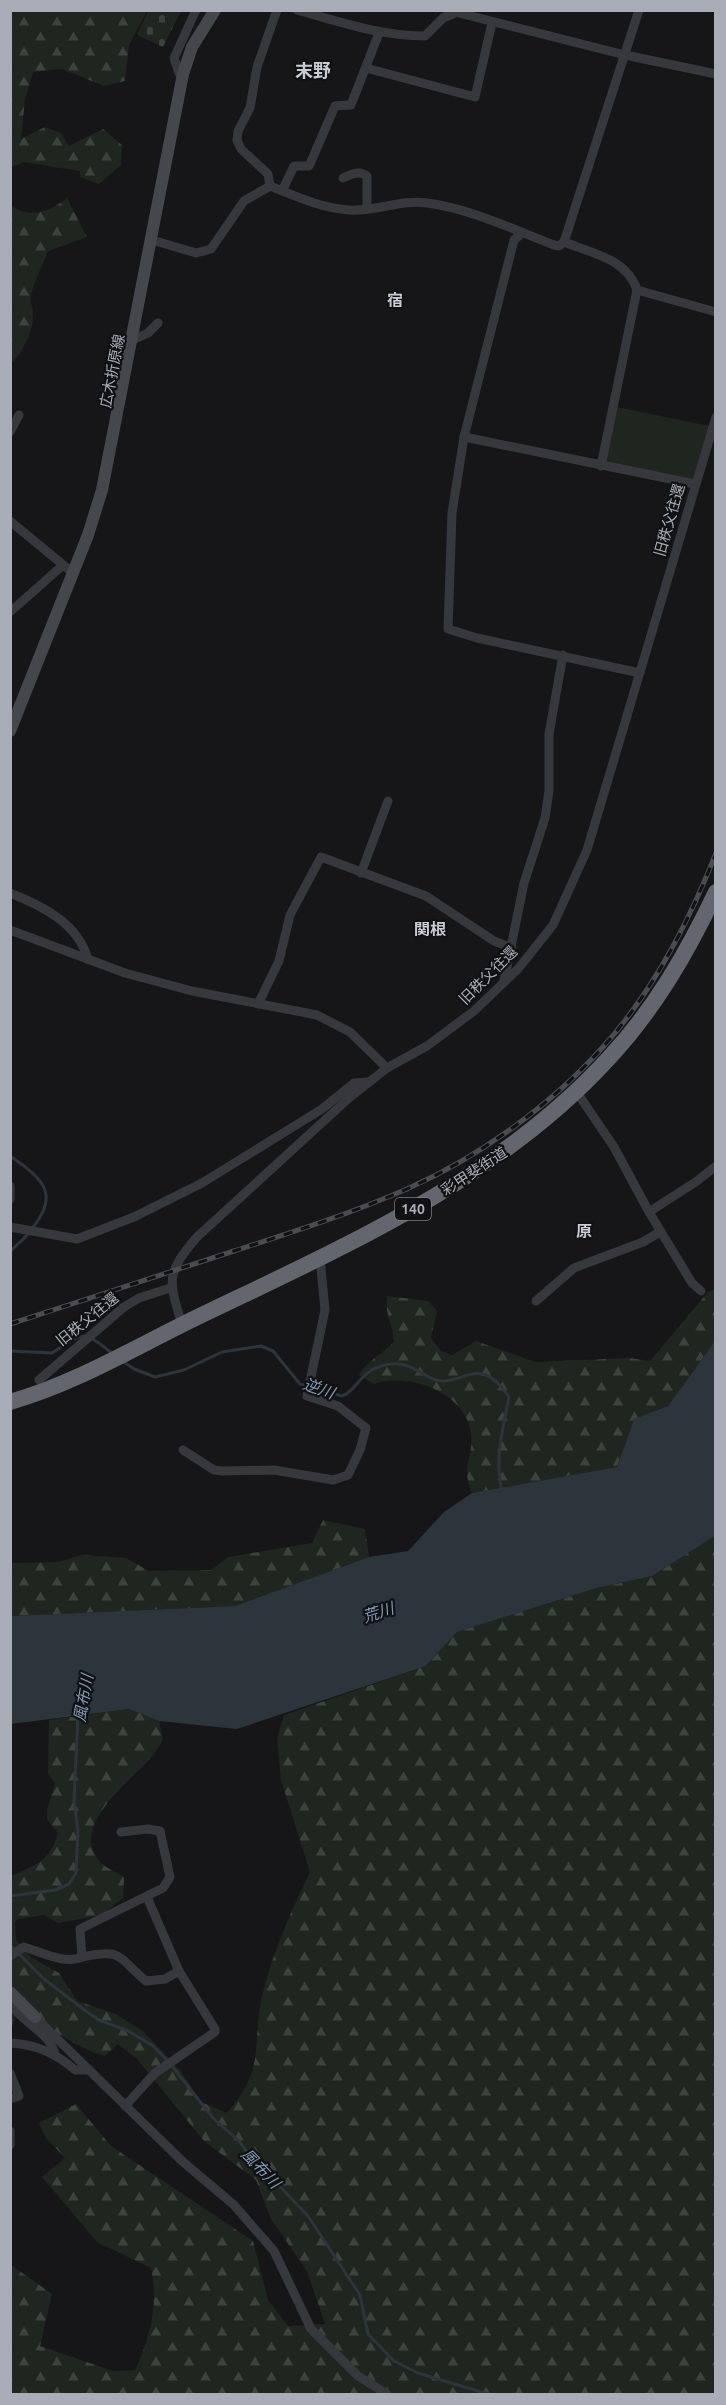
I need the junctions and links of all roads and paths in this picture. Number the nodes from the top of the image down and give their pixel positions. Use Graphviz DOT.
graph roads {
  1 [pos="196,10"];
  2 [pos="215,10"];
  3 [pos="277,10"];
  4 [pos="297,10"];
  5 [pos="639,10"];
  6 [pos="450,12"];
  7 [pos="492,23"];
  8 [pos="379,33"];
  9 [pos="625,55"];
  10 [pos="366,68"];
  11 [pos="183,74"];
  12 [pos="716,74"];
  13 [pos="343,178"];
  14 [pos="270,186"];
  15 [pos="282,191"];
  16 [pos="367,208"];
  17 [pos="522,233"];
  18 [pos="152,240"];
  19 [pos="564,242"];
  20 [pos="637,290"];
  21 [pos="716,312"];
  22 [pos="158,322"];
  23 [pos="133,340"];
  24 [pos="19,415"];
  25 [pos="716,417"];
  26 [pos="10,432"];
  27 [pos="464,437"];
  28 [pos="601,466"];
  29 [pos="695,484"];
  30 [pos="10,521"];
  31 [pos="62,566"];
  32 [pos="73,573"];
  33 [pos="10,612"];
  34 [pos="563,655"];
  35 [pos="640,673"];
  36 [pos="10,731"];
  37 [pos="388,801"];
  38 [pos="361,873"];
  39 [pos="716,892"];
  40 [pos="10,894"];
  41 [pos="10,930"];
  42 [pos="512,948"];
  43 [pos="88,960"];
  44 [pos="503,984"];
  45 [pos="258,1004"];
  46 [pos="387,1068"];
  47 [pos="369,1082"];
  48 [pos="576,1091"];
  49 [pos="716,1166"];
  50 [pos="10,1186"];
  51 [pos="10,1199"];
  52 [pos="649,1212"];
  53 [pos="10,1227"];
  54 [pos="660,1232"];
  55 [pos="320,1258"];
  56 [pos="170,1288"];
  57 [pos="701,1291"];
  58 [pos="536,1301"];
  59 [pos="182,1324"];
  60 [pos="39,1380"];
  61 [pos="10,1402"];
  62 [pos="183,1450"];
  63 [pos="121,1832"];
  64 [pos="147,1897"];
  65 [pos="10,1956"];
  66 [pos="82,1957"];
  67 [pos="178,1971"];
  68 [pos="10,1992"];
  69 [pos="10,2002"];
  70 [pos="35,2017"];
  71 [pos="10,2043"];
  72 [pos="55,2054"];
  73 [pos="88,2070"];
  74 [pos="10,2073"];
  75 [pos="10,2099"];
  76 [pos="125,2106"];
  77 [pos="10,2131"];
  78 [pos="10,2145"];
  79 [pos="387,2394"];
  1 -- 11 [label="street"];
  2 -- 11 [label="main road, 広木折原線"];
  3 -- 14 [label="street"];
  4 -- 8 [label="street"];
  5 -- 9 [label="street"];
  6 -- 7 [label="street"];
  6 -- 8 [label="street"];
  7 -- 9 [label="street"];
  7 -- 10 [label="street"];
  8 -- 10 [label="street"];
  9 -- 12 [label="street"];
  9 -- 19 [label="street"];
  10 -- 15 [label="street"];
  11 -- 18 [label="main road, 広木折原線"];
  13 -- 16 [label="street"];
  14 -- 15 [label="street"];
  14 -- 18 [label="street"];
  15 -- 16 [label="street"];
  16 -- 17 [label="street"];
  17 -- 19 [label="street"];
  17 -- 27 [label="street"];
  18 -- 23 [label="main road, 広木折原線"];
  19 -- 20 [label="street"];
  20 -- 21 [label="street"];
  20 -- 28 [label="street"];
  22 -- 23 [label="street"];
  23 -- 32 [label="main road, 広木折原線"];
  24 -- 26 [label="street"];
  25 -- 29 [label="street, 旧秩父往還"];
  27 -- 28 [label="street"];
  27 -- 34 [label="street"];
  28 -- 29 [label="street"];
  29 -- 35 [label="street, 旧秩父往還"];
  30 -- 31 [label="street"];
  31 -- 32 [label="street"];
  31 -- 33 [label="street"];
  32 -- 36 [label="main road, 広木折原線"];
  34 -- 35 [label="street"];
  34 -- 42 [label="street"];
  35 -- 44 [label="street, 旧秩父往還"];
  37 -- 38 [label="street"];
  38 -- 42 [label="street"];
  38 -- 45 [label="street"];
  39 -- 48 [label="highway, 彩甲斐街道 / 140"];
  40 -- 43 [label="street"];
  41 -- 43 [label="street"];
  42 -- 44 [label="street"];
  43 -- 45 [label="street"];
  44 -- 46 [label="street, 旧秩父往還"];
  45 -- 46 [label="street"];
  46 -- 47 [label="street, 旧秩父往還"];
  47 -- 53 [label="street"];
  47 -- 56 [label="street, 旧秩父往還"];
  48 -- 52 [label="street"];
  48 -- 55 [label="highway, 彩甲斐街道 / 140"];
  49 -- 52 [label="street"];
  50 -- 51 [label="street"];
  52 -- 54 [label="street"];
  54 -- 57 [label="street"];
  54 -- 58 [label="street"];
  55 -- 59 [label="highway, 彩甲斐街道 / 140"];
  55 -- 62 [label="street"];
  56 -- 59 [label="street"];
  56 -- 60 [label="street, 旧秩父往還"];
  59 -- 61 [label="highway, 彩甲斐街道 / 140"];
  63 -- 64 [label="street"];
  64 -- 66 [label="street"];
  64 -- 67 [label="street"];
  65 -- 66 [label="street"];
  66 -- 67 [label="street"];
  67 -- 76 [label="street"];
  68 -- 70 [label="main road"];
  69 -- 72 [label="street"];
  70 -- 73 [label="street"];
  71 -- 72 [label="street"];
  72 -- 73 [label="street"];
  73 -- 76 [label="street"];
  74 -- 75 [label="street"];
  76 -- 79 [label="street"];
  77 -- 78 [label="street"];
}
